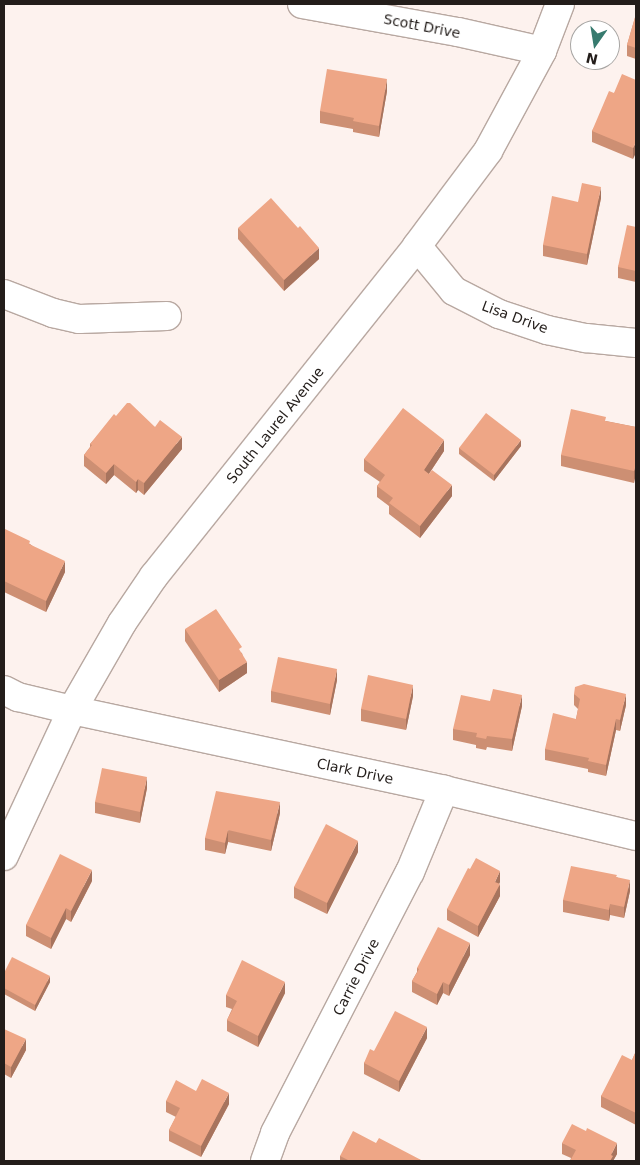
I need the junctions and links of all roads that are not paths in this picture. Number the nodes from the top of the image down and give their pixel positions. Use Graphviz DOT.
graph roads {
  1 [pos="302,4"];
  2 [pos="560,4"];
  3 [pos="542,51"];
  4 [pos="417,246"];
  5 [pos="4,294"];
  6 [pos="167,316"];
  7 [pos="636,343"];
  8 [pos="4,690"];
  9 [pos="72,710"];
  10 [pos="444,790"];
  11 [pos="636,836"];
  12 [pos="4,856"];
  13 [pos="265,1161"];
  1 -- 3 [label="street, Scott Drive"];
  2 -- 3 [label="street, South Laurel Avenue"];
  3 -- 4 [label="street, South Laurel Avenue"];
  4 -- 7 [label="street, Lisa Drive"];
  4 -- 9 [label="street, South Laurel Avenue"];
  5 -- 6 [label="street"];
  8 -- 9 [label="street"];
  9 -- 10 [label="street, Clark Drive"];
  9 -- 12 [label="street, South Laurel Avenue"];
  10 -- 11 [label="street, Clark Drive"];
  10 -- 13 [label="street, Carrie Drive"];
}
